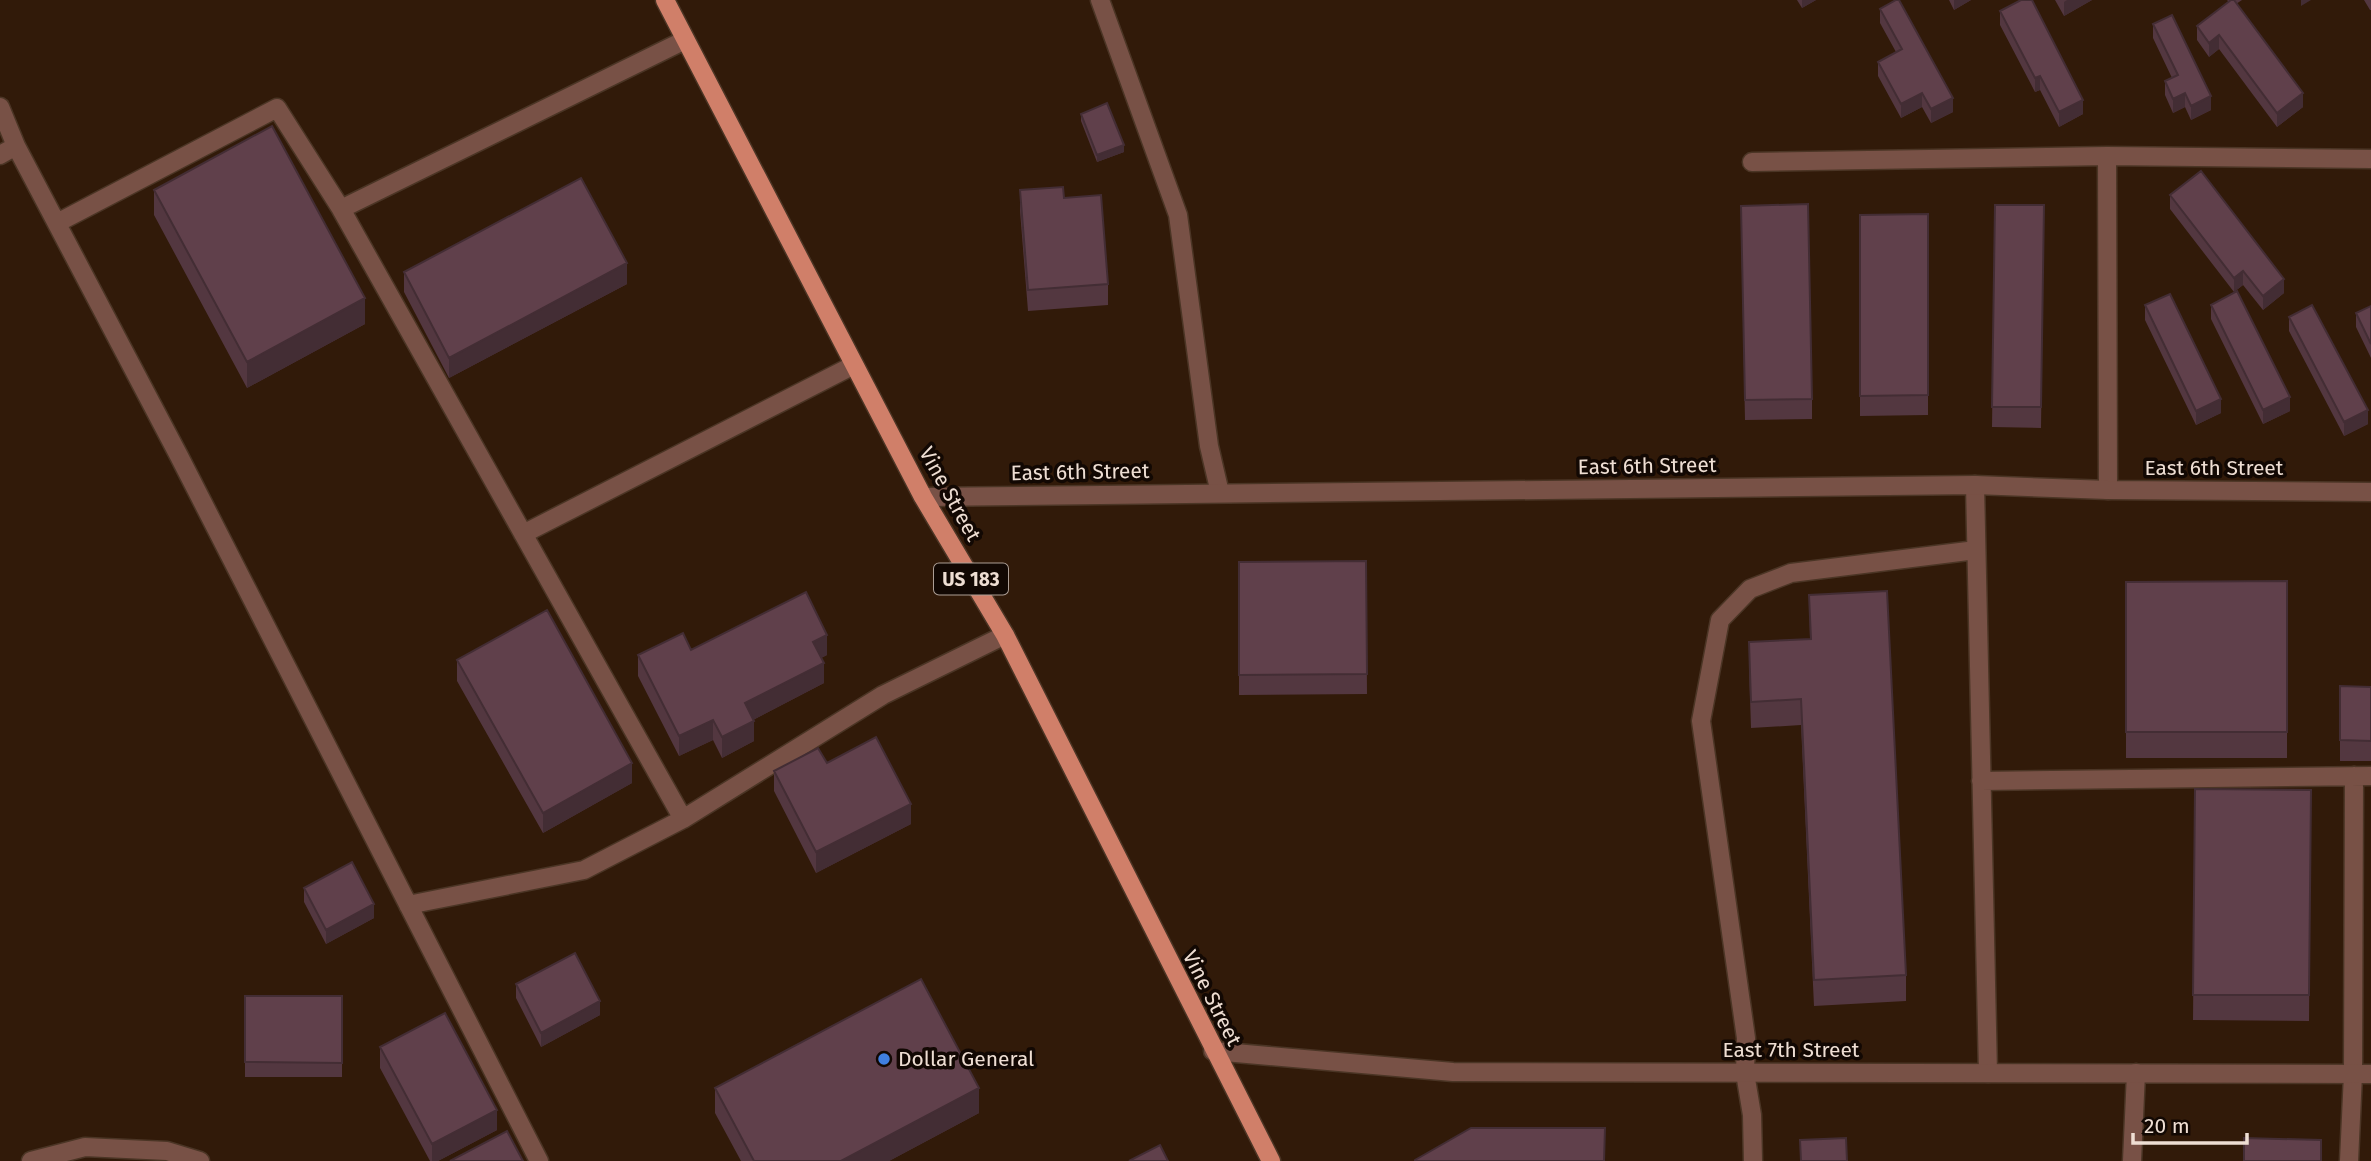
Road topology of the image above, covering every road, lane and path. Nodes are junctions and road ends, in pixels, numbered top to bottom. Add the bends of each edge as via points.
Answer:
1 (665, 0) edge
2 (1100, 0) edge
3 (685, 40) junction
4 (0, 107) edge
5 (8, 150) edge
6 (2107, 156) junction
7 (2371, 159) edge
8 (1752, 162) dead end
9 (341, 209) junction
10 (57, 223) junction
11 (854, 365) junction
12 (1975, 485) junction
13 (2108, 490) junction
14 (2371, 492) edge
15 (1220, 493) junction
16 (923, 497) junction
17 (523, 534) junction
18 (1976, 550) junction
19 (1005, 635) junction
20 (2362, 776) edge
21 (1981, 781) junction
22 (683, 819) junction
23 (408, 905) junction
24 (1213, 1051) junction
25 (1745, 1073) junction
26 (1988, 1073) junction
27 (2136, 1073) junction
28 (2362, 1074) edge
29 (31, 1161) edge
30 (200, 1161) edge
31 (538, 1161) edge
32 (1271, 1161) edge
33 (1753, 1161) edge
34 (2132, 1161) edge
35 (2349, 1161) edge

1 - 3 main road, Vine Street / US 183
2 - 15 street via 1178,215 1209,446
3 - 9 street
3 - 11 main road, Vine Street / US 183
4 - 5 street
5 - 10 street
6 - 7 street
6 - 8 street
6 - 13 street
9 - 10 street via 277,108
9 - 17 street
10 - 23 street
11 - 16 main road, Vine Street / US 183
11 - 17 street
12 - 13 street, East 6th Street
12 - 15 street, East 6th Street
12 - 18 street
13 - 14 street, East 6th Street
15 - 16 street, East 6th Street
16 - 19 main road, Vine Street / US 183
17 - 22 street
18 - 21 street
18 - 25 street via 1791,573 1750,589 1720,620 1701,721 1746,1038
19 - 22 street via 883,695
19 - 24 main road, Vine Street / US 183
20 - 21 street
20 - 28 street
21 - 26 street
22 - 23 street via 584,870
23 - 31 street
24 - 25 street, East 7th Street via 1453,1072
24 - 32 main road, Vine Street / US 183
25 - 26 street, East 7th Street
25 - 33 street
26 - 27 street, East 7th Street
27 - 28 street, East 7th Street
27 - 34 street
28 - 35 street
29 - 30 street via 85,1147 167,1151

